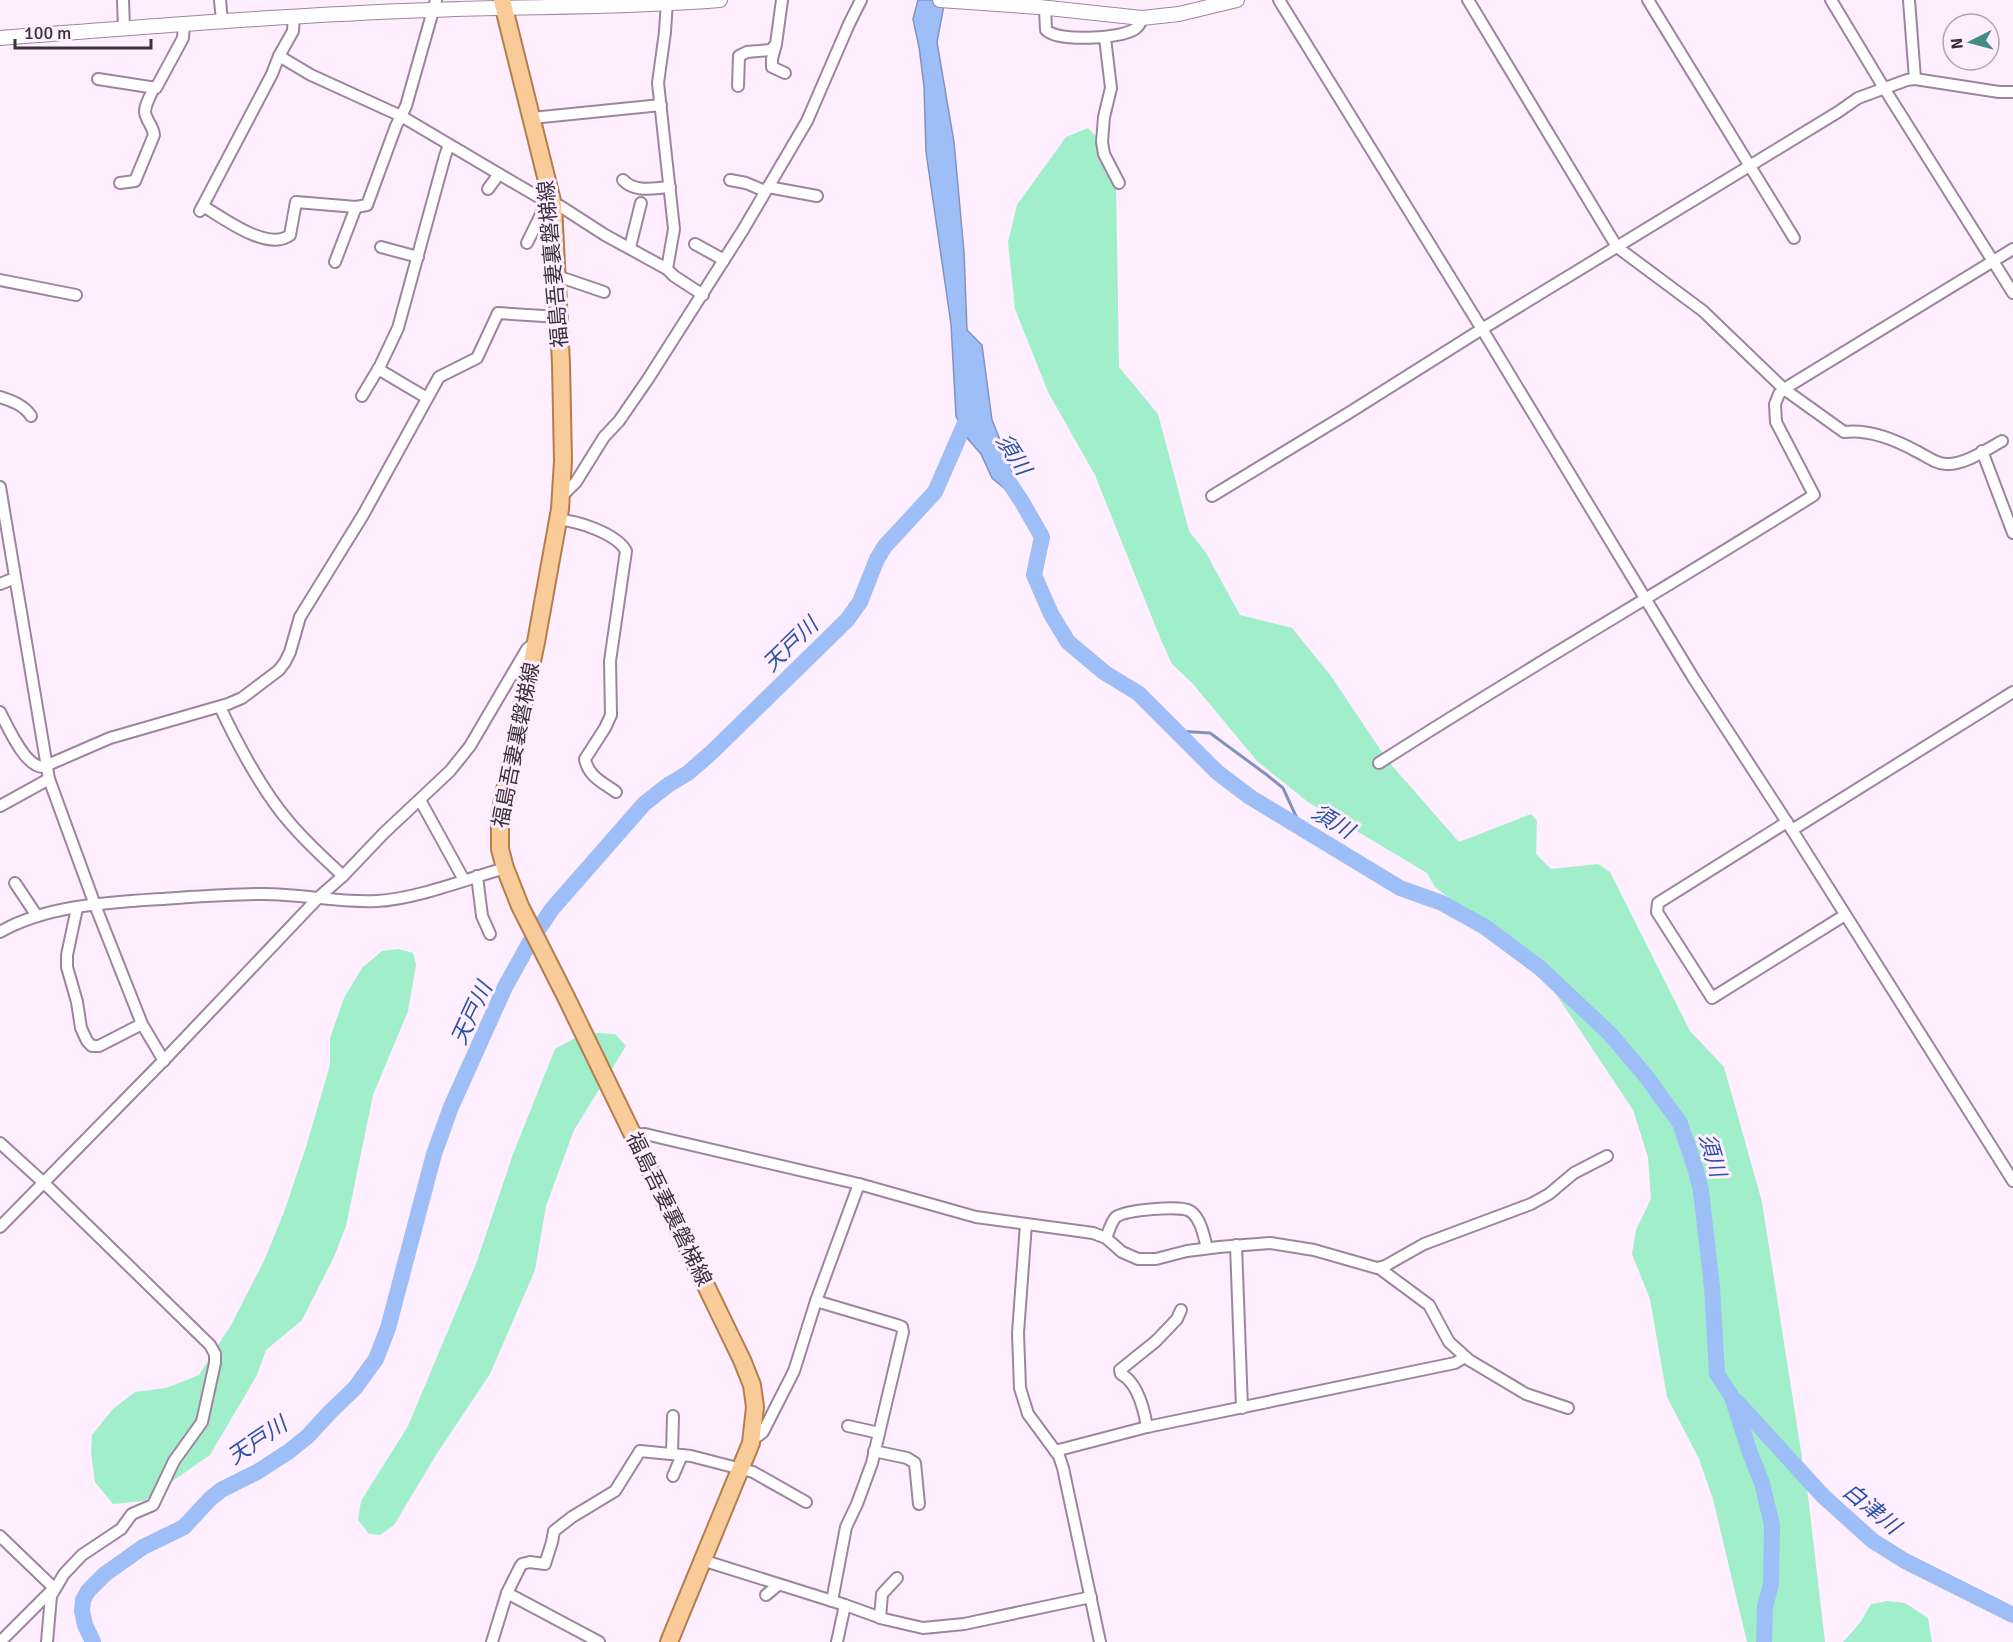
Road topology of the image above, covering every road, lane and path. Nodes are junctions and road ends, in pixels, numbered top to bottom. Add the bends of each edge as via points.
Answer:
1 (123, 0) edge
2 (220, 0) edge
3 (720, 0) edge
4 (782, 0) edge
5 (861, 0) edge
6 (940, 0) edge
7 (1237, 0) edge
8 (1280, 0) edge
9 (1468, 0) edge
10 (1648, 0) edge
11 (1831, 0) edge
12 (1909, 0) edge
13 (667, 2) edge
14 (503, 4) edge
15 (434, 5) edge
16 (1042, 8) junction
17 (294, 16) junction
18 (1143, 18) junction
19 (222, 21) junction
20 (184, 24) junction
21 (124, 29) junction
22 (0, 38) edge
23 (1106, 38) junction
24 (776, 44) junction
25 (279, 56) junction
26 (785, 73) dead end
27 (1915, 79) junction
28 (98, 80) dead end
29 (738, 86) dead end
30 (154, 87) junction
31 (1884, 88) junction
32 (2013, 92) edge
33 (661, 105) junction
34 (401, 116) junction
35 (532, 118) junction
36 (449, 145) junction
37 (1751, 165) junction
38 (499, 174) junction
39 (623, 180) dead end
40 (730, 180) dead end
41 (120, 183) dead end
42 (1119, 183) dead end
43 (670, 187) junction
44 (488, 189) dead end
45 (767, 189) junction
46 (818, 196) dead end
47 (550, 203) junction
48 (641, 203) dead end
49 (356, 207) junction
50 (1794, 238) dead end
51 (527, 243) dead end
52 (694, 244) dead end
53 (381, 247) dead end
54 (630, 247) junction
55 (1617, 247) junction
56 (2013, 249) edge
57 (418, 257) junction
58 (724, 260) junction
59 (1993, 261) junction
60 (335, 262) dead end
61 (667, 269) junction
62 (556, 277) junction
63 (0, 280) edge
64 (604, 292) dead end
65 (2013, 293) edge
66 (76, 295) dead end
67 (703, 295) junction
68 (559, 317) junction
69 (1482, 329) junction
70 (378, 369) junction
71 (1784, 389) junction
72 (362, 396) dead end
73 (0, 397) edge
74 (427, 398) junction
75 (30, 416) dead end
76 (2002, 441) dead end
77 (1982, 451) junction
78 (0, 487) edge
79 (1212, 496) dead end
80 (561, 497) junction
81 (558, 520) junction
82 (2013, 533) edge
83 (9, 538) junction
84 (0, 549) edge
85 (15, 578) junction
86 (0, 584) edge
87 (1645, 598) junction
88 (536, 642) junction
89 (2013, 692) edge
90 (220, 707) junction
91 (0, 712) edge
92 (1379, 763) dead end
93 (46, 766) junction
94 (49, 779) junction
95 (616, 792) dead end
96 (420, 800) junction
97 (0, 806) edge
98 (1790, 826) junction
99 (505, 868) junction
100 (344, 876) junction
101 (477, 876) junction
102 (464, 880) junction
103 (15, 883) dead end
104 (319, 897) junction
105 (95, 905) junction
106 (77, 908) junction
107 (1845, 915) junction
108 (37, 916) junction
109 (0, 932) edge
110 (490, 934) dead end
111 (142, 1024) junction
112 (164, 1061) junction
113 (633, 1135) junction
114 (0, 1143) edge
115 (1607, 1156) dead end
116 (2013, 1181) edge
117 (44, 1183) junction
118 (859, 1184) junction
119 (1026, 1224) junction
120 (0, 1227) edge
121 (1106, 1238) junction
122 (1236, 1245) junction
123 (1207, 1248) junction
124 (1379, 1268) junction
125 (816, 1301) junction
126 (1181, 1310) dead end
127 (1465, 1358) junction
128 (1242, 1408) junction
129 (1568, 1408) dead end
130 (673, 1416) dead end
131 (848, 1426) dead end
132 (1147, 1427) junction
133 (879, 1433) junction
134 (752, 1436) junction
135 (874, 1451) junction
136 (1055, 1451) junction
137 (677, 1455) junction
138 (741, 1470) junction
139 (673, 1476) dead end
140 (806, 1502) dead end
141 (919, 1504) dead end
142 (0, 1536) edge
143 (702, 1560) junction
144 (897, 1578) dead end
145 (778, 1585) junction
146 (54, 1588) junction
147 (507, 1593) junction
148 (766, 1595) dead end
149 (1091, 1597) junction
150 (832, 1601) junction
151 (845, 1605) junction
152 (880, 1618) junction
153 (0, 1642) edge
154 (46, 1642) edge
155 (492, 1642) edge
156 (599, 1642) edge
157 (669, 1642) edge
158 (837, 1642) edge
159 (1100, 1642) edge

1 - 21 street
2 - 19 street
3 - 13 street
4 - 24 street
5 - 45 street via 807,121
6 - 16 street
7 - 18 street
8 - 69 street
9 - 55 street
10 - 37 street
11 - 31 street
12 - 27 street
13 - 14 street
13 - 33 street via 658,83
14 - 15 street
14 - 35 main road, 福島吾妻裏磐梯線
15 - 17 street
15 - 34 street
16 - 18 street
16 - 23 street via 1046,30 1051,34
17 - 19 street
17 - 25 street via 293,31
18 - 23 street via 1135,29
19 - 20 street
20 - 21 street
20 - 30 street via 183,38
21 - 22 street
23 - 42 street via 1111,88 1102,142
24 - 26 street via 772,67
24 - 29 street via 771,50 739,56
25 - 34 street
25 - 49 street via 202,208 257,237 281,239 290,235 297,201
27 - 31 street
27 - 32 street
28 - 30 street
30 - 41 street via 145,111 154,135 135,180
31 - 37 street via 1855,100
31 - 59 street
33 - 35 street
33 - 43 street
34 - 36 street
34 - 49 street via 369,202
35 - 47 main road, 福島吾妻裏磐梯線
36 - 38 street
36 - 57 street
37 - 50 street
37 - 55 street
38 - 44 street
38 - 47 street
39 - 43 street via 639,189
40 - 45 street
43 - 61 street via 674,229
45 - 46 street
45 - 58 street
47 - 51 street
47 - 54 street
47 - 62 main road, 福島吾妻裏磐梯線
48 - 54 street
49 - 60 street
52 - 58 street
53 - 57 street
54 - 61 street
55 - 69 street
55 - 71 street via 1702,311
56 - 59 street
57 - 70 street via 398,328
58 - 67 street
59 - 65 street
59 - 71 street
61 - 67 street
62 - 64 street
62 - 68 main road, 福島吾妻裏磐梯線
63 - 66 street
67 - 80 street via 619,421
68 - 74 street via 498,313 477,358 439,377
68 - 80 main road, 福島吾妻裏磐梯線
69 - 79 street
69 - 87 street
70 - 72 street
70 - 74 street
71 - 77 street via 1844,432 1860,430 1876,435 1937,462 1954,463
71 - 87 street via 1775,404 1776,422 1814,495
73 - 75 street via 27,410
74 - 90 street via 363,515 300,617 283,666 242,698
76 - 77 street
77 - 82 street
78 - 83 street
80 - 81 main road, 福島吾妻裏磐梯線
81 - 88 main road, 福島吾妻裏磐梯線
81 - 95 street via 590,527 626,551 610,661 610,720 585,759 595,778
83 - 84 street
83 - 85 street
85 - 86 street
85 - 93 street
87 - 92 street
87 - 98 street
88 - 96 street via 527,649 462,757
88 - 99 main road, 福島吾妻裏磐梯線 via 500,814 499,841
89 - 98 street
90 - 93 street via 111,738
90 - 100 street via 279,810
91 - 93 street via 26,757 38,767
93 - 94 street
94 - 97 street
94 - 105 street
96 - 100 street
96 - 102 street
98 - 107 street
98 - 107 street via 1658,903 1657,912 1712,998
99 - 101 street
99 - 113 main road, 福島吾妻裏磐梯線
100 - 104 street
101 - 102 street
101 - 110 street via 482,916
102 - 104 street via 399,899 350,901
103 - 108 street
104 - 105 street via 263,894
104 - 112 street
105 - 106 street
105 - 111 street
106 - 108 street
106 - 111 street via 66,963 87,1041 99,1046
107 - 116 street
108 - 109 street
111 - 112 street
112 - 117 street
113 - 118 street via 666,1138
113 - 134 main road, 福島吾妻裏磐梯線 via 752,1385
114 - 117 street
115 - 124 street via 1574,1173 1532,1204 1424,1244
117 - 120 street
117 - 146 street via 210,1345 215,1358 202,1422 174,1461 153,1505 132,1514 121,1528 82,1555
118 - 119 street via 976,1216
118 - 125 street
119 - 121 street
119 - 136 street via 1018,1323 1020,1388 1028,1414
121 - 123 street via 1138,1259
121 - 123 street via 1112,1222 1121,1215 1183,1208 1196,1216
122 - 123 street
122 - 124 street via 1281,1244
122 - 128 street
124 - 127 street via 1429,1305 1449,1342
125 - 133 street via 902,1327
125 - 134 street via 794,1371 763,1432
126 - 132 street via 1156,1341 1120,1370 1140,1398
127 - 128 street
127 - 129 street via 1526,1394
128 - 132 street
130 - 137 street
131 - 133 street
132 - 136 street
133 - 135 street
134 - 138 main road, 福島吾妻裏磐梯線
135 - 141 street via 915,1462
135 - 150 street via 846,1527
136 - 149 street via 1063,1468
137 - 138 street
137 - 139 street
137 - 147 street via 640,1451 615,1491 554,1531 545,1564 522,1564
138 - 140 street via 753,1472
138 - 143 main road, 福島吾妻裏磐梯線
142 - 146 street
143 - 145 street
143 - 157 main road, 福島吾妻裏磐梯線
144 - 152 street via 882,1594
145 - 148 street
145 - 150 street
146 - 153 street
146 - 154 street
147 - 155 street
147 - 156 street
149 - 152 street via 947,1627 923,1628
149 - 159 street
150 - 151 street
151 - 152 street
151 - 158 street

